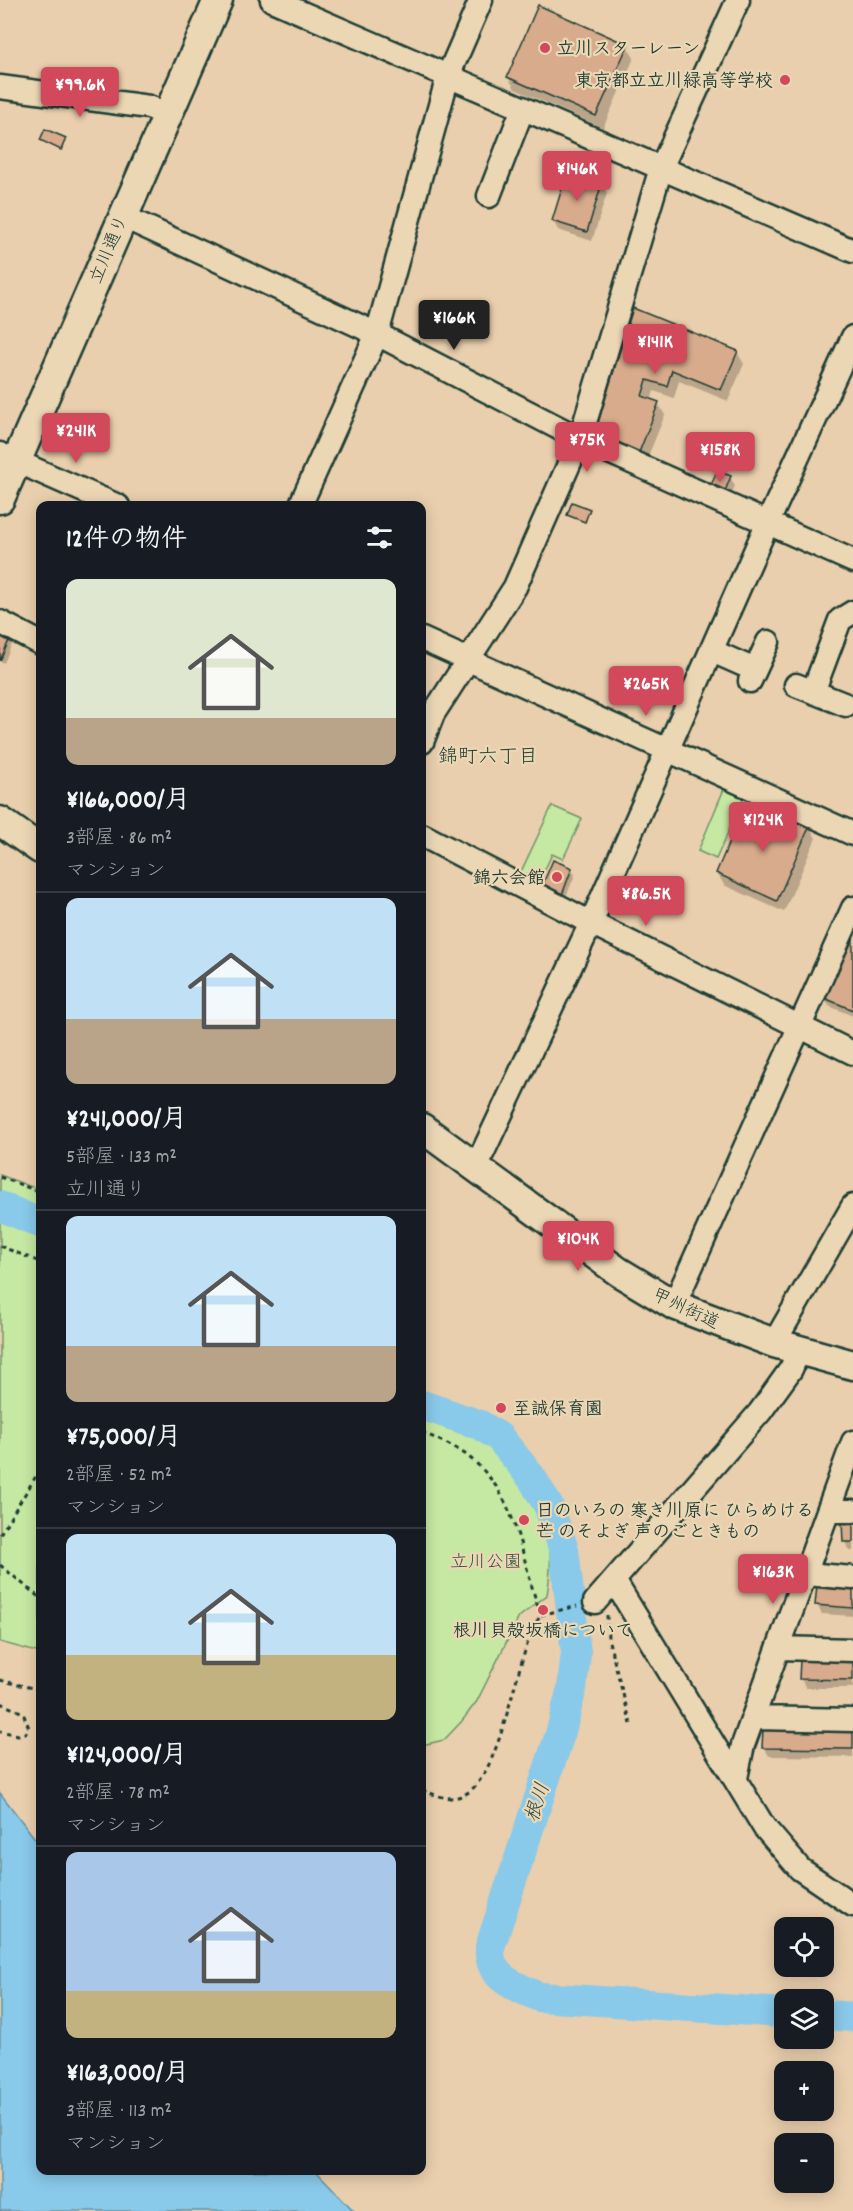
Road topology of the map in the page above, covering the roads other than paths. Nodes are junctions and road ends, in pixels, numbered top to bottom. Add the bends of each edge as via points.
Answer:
1 (218, 0) edge
2 (272, 0) edge
3 (481, 0) edge
4 (738, 0) edge
5 (448, 76) junction
6 (0, 87) edge
7 (523, 108) junction
8 (169, 115) junction
9 (661, 168) junction
10 (489, 196) dead end
11 (122, 216) junction
12 (853, 251) edge
13 (377, 334) junction
14 (853, 338) edge
15 (579, 439) junction
16 (9, 457) edge
17 (0, 499) edge
18 (107, 501) edge
19 (302, 501) edge
20 (768, 522) junction
21 (853, 561) edge
22 (853, 612) edge
23 (0, 622) edge
24 (36, 641) edge
25 (426, 641) edge
26 (768, 642) dead end
27 (712, 651) junction
28 (468, 660) junction
29 (846, 705) dead end
30 (426, 731) edge
31 (668, 749) junction
32 (0, 821) edge
33 (853, 834) edge
34 (426, 836) edge
35 (36, 846) edge
36 (853, 908) edge
37 (591, 923) junction
38 (801, 1026) junction
39 (853, 1053) edge
40 (426, 1131) edge
41 (475, 1169) junction
42 (853, 1206) edge
43 (674, 1305) junction
44 (787, 1347) junction
45 (853, 1365) edge
46 (853, 1442) edge
47 (853, 1510) edge
48 (829, 1511) junction
49 (806, 1574) junction
50 (853, 1578) edge
51 (779, 1648) junction
52 (853, 1650) edge
53 (753, 1718) junction
54 (853, 1720) edge
55 (736, 1778) junction
56 (853, 1905) edge

1 - 8 main road, 立川通り
2 - 5 street
3 - 5 street
4 - 9 street
5 - 7 street
5 - 13 street
6 - 8 street via 149,107
7 - 9 street
7 - 10 street
8 - 11 main road, 立川通り
9 - 12 street
9 - 15 street
11 - 13 street
11 - 16 main road, 立川通り
13 - 15 street
13 - 19 street
14 - 20 street
15 - 20 street
15 - 28 street via 515,587
16 - 17 main road, 立川通り
16 - 18 street
20 - 21 street
20 - 27 street
22 - 29 street via 840,620 804,688
23 - 24 street
25 - 28 street
26 - 27 street via 752,675
27 - 31 street
28 - 30 street
28 - 31 street
31 - 33 street
31 - 37 street
32 - 35 main road
34 - 37 street
36 - 38 street
37 - 38 street
37 - 41 street
38 - 39 street
38 - 43 street
40 - 41 main road, 甲州街道
41 - 43 main road, 甲州街道 via 619,1272
42 - 44 street
43 - 44 main road, 甲州街道
44 - 45 main road, 甲州街道
44 - 55 street via 791,1369 760,1412 600,1595 668,1673
46 - 48 street
47 - 48 street
48 - 49 street
49 - 50 street
49 - 51 street
51 - 52 street
51 - 53 street
53 - 54 street
53 - 55 street
55 - 56 street via 764,1827 786,1855

